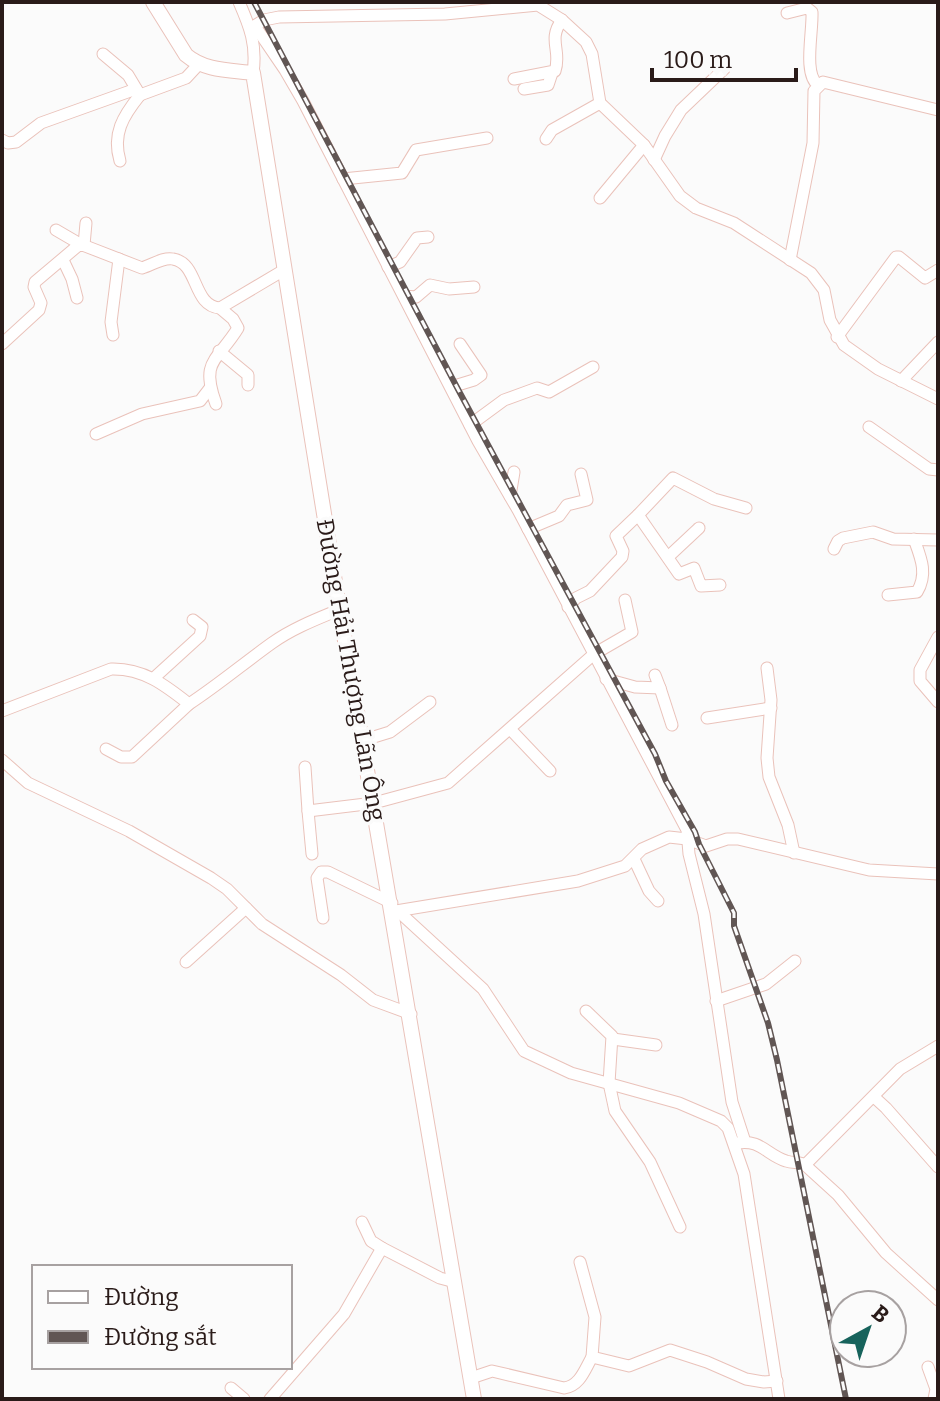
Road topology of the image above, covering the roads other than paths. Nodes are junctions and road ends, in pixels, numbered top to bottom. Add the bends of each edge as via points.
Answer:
1 (153, 2) edge
2 (239, 2) edge
3 (551, 2) edge
4 (538, 5) junction
5 (444, 8) edge
6 (787, 13) dead end
7 (562, 20) junction
8 (253, 27) junction
9 (103, 54) dead end
10 (199, 64) junction
11 (725, 68) dead end
12 (253, 73) junction
13 (552, 73) junction
14 (514, 79) dead end
15 (818, 85) junction
16 (524, 89) dead end
17 (138, 92) junction
18 (600, 103) junction
19 (938, 110) edge
20 (487, 138) dead end
21 (546, 139) dead end
22 (2, 140) edge
23 (644, 145) junction
24 (654, 160) junction
25 (120, 161) dead end
26 (343, 179) junction
27 (600, 198) dead end
28 (86, 223) dead end
29 (56, 230) dead end
30 (428, 237) dead end
31 (82, 244) junction
32 (119, 259) junction
33 (63, 260) junction
34 (790, 260) junction
35 (388, 267) junction
36 (284, 270) junction
37 (938, 270) edge
38 (474, 287) dead end
39 (404, 296) junction
40 (77, 298) dead end
41 (220, 308) junction
42 (113, 335) dead end
43 (837, 337) junction
44 (938, 342) edge
45 (2, 344) edge
46 (460, 344) dead end
47 (219, 351) junction
48 (593, 367) dead end
49 (901, 381) junction
50 (248, 385) dead end
51 (451, 387) junction
52 (210, 388) junction
53 (938, 399) edge
54 (216, 404) dead end
55 (470, 425) junction
56 (869, 427) dead end
57 (96, 434) dead end
58 (938, 470) edge
59 (514, 472) dead end
60 (581, 474) dead end
61 (510, 496) junction
62 (746, 508) dead end
63 (638, 515) junction
64 (699, 528) dead end
65 (528, 529) junction
66 (914, 539) junction
67 (938, 540) edge
68 (834, 549) dead end
69 (668, 557) junction
70 (720, 585) dead end
71 (888, 595) dead end
72 (625, 600) dead end
73 (568, 607) junction
74 (341, 609) junction
75 (193, 620) dead end
76 (938, 637) edge
77 (594, 654) junction
78 (767, 668) dead end
79 (655, 675) dead end
80 (155, 677) junction
81 (606, 679) junction
82 (660, 688) junction
83 (430, 702) dead end
84 (938, 702) edge
85 (189, 704) junction
86 (771, 708) junction
87 (2, 711) edge
88 (707, 718) dead end
89 (672, 725) dead end
90 (510, 729) junction
91 (364, 740) junction
92 (106, 749) dead end
93 (2, 760) edge
94 (305, 767) dead end
95 (550, 771) dead end
96 (374, 803) junction
97 (308, 811) junction
98 (687, 839) junction
99 (794, 853) junction
100 (312, 854) dead end
101 (634, 859) junction
102 (938, 874) edge
103 (658, 901) dead end
104 (246, 908) junction
105 (394, 909) junction
106 (323, 918) dead end
107 (795, 961) dead end
108 (186, 962) dead end
109 (716, 1001) junction
110 (586, 1011) dead end
111 (411, 1014) junction
112 (613, 1039) junction
113 (656, 1045) dead end
114 (938, 1046) edge
115 (609, 1083) junction
116 (874, 1097) junction
117 (740, 1143) junction
118 (805, 1165) junction
119 (938, 1167) edge
120 (362, 1222) dead end
121 (680, 1227) dead end
122 (382, 1248) junction
123 (580, 1262) dead end
124 (455, 1282) junction
125 (938, 1300) edge
126 (592, 1357) junction
127 (928, 1367) dead end
128 (471, 1378) junction
129 (777, 1381) junction
130 (231, 1388) dead end
131 (244, 1399) edge
132 (270, 1399) edge
133 (474, 1399) edge
134 (779, 1399) edge
135 (934, 1399) edge

1 - 10 street via 186,55
2 - 8 street
3 - 4 street
4 - 5 street
4 - 7 street
5 - 8 street via 279,17
6 - 15 street via 807,8 812,12 809,70
7 - 13 street via 554,35 558,66
7 - 18 street via 589,47
8 - 12 street
8 - 26 street via 285,70
9 - 17 street
10 - 12 street
10 - 17 street via 186,78
11 - 24 street via 681,110
12 - 36 street, Đường Hải Thượng Lãn Ông
13 - 14 street
13 - 16 street via 548,85
15 - 19 street
15 - 34 street via 813,143
17 - 22 street via 41,123 16,142
17 - 25 street via 116,135
18 - 21 street via 552,130
18 - 23 street
20 - 26 street via 416,150 402,173
23 - 24 street
23 - 27 street
24 - 34 street via 686,202 734,223
26 - 35 street
28 - 31 street
29 - 31 street
30 - 35 street via 417,238 400,262
31 - 32 street
31 - 33 street
32 - 41 street via 142,268 175,259 206,304
32 - 42 street
33 - 40 street
33 - 45 street via 35,283 39,310
34 - 43 street via 820,283
35 - 39 street
36 - 41 street
36 - 74 street, Đường Hải Thượng Lãn Ông
37 - 43 street via 925,278 896,257
38 - 39 street via 430,285 416,297
39 - 51 street
41 - 47 street via 238,328
43 - 49 street via 854,354
44 - 49 street
46 - 51 street via 481,375
47 - 50 street via 248,375
47 - 52 street via 208,378
48 - 55 street via 549,392 537,388 504,400
49 - 53 street
51 - 55 street
52 - 54 street
52 - 57 street via 200,401 142,414
55 - 61 street
56 - 58 street
59 - 61 street
60 - 65 street via 587,500 567,505 559,516
61 - 65 street
62 - 63 street via 673,478
63 - 69 street
63 - 73 street via 616,536 622,557
64 - 69 street
65 - 73 street
66 - 67 street
66 - 68 street via 873,532 843,538
66 - 71 street via 924,564 921,586 912,594
69 - 70 street via 679,574 694,568 701,586
72 - 77 street via 632,632
73 - 77 street
74 - 85 street via 274,642
74 - 91 street, Đường Hải Thượng Lãn Ông
75 - 80 street via 202,627 200,636
76 - 84 street via 920,670 920,681
77 - 81 street
77 - 90 street
78 - 86 street
79 - 82 street
80 - 85 street
80 - 87 street via 106,669
81 - 82 street
81 - 98 street via 687,830
82 - 89 street
83 - 91 street via 390,732
85 - 92 street via 132,757
86 - 88 street
86 - 99 street via 769,777
90 - 95 street
90 - 96 street via 448,783
91 - 96 street, Đường Hải Thượng Lãn Ông
93 - 104 street via 28,783 177,857
94 - 97 street
96 - 97 street
96 - 105 street, Đường Hải Thượng Lãn Ông
97 - 100 street
98 - 99 street via 706,846 738,839
98 - 101 street via 656,841
98 - 109 street
99 - 102 street via 886,872
101 - 103 street
101 - 105 street via 578,881
104 - 108 street
104 - 111 street via 373,1000
105 - 106 street via 321,872 317,878
105 - 111 street, Đường Hải Thượng Lãn Ông
105 - 115 street via 483,989 524,1051 571,1073
107 - 109 street via 766,984
109 - 117 street
110 - 112 street
111 - 124 street, Đường Hải Thượng Lãn Ông
112 - 113 street
112 - 115 street
114 - 116 street via 900,1069
115 - 117 street via 721,1121
115 - 121 street via 618,1117 650,1162
116 - 118 street
116 - 119 street
117 - 118 street via 762,1146 785,1161
117 - 129 street
118 - 125 street via 886,1253
120 - 122 street via 371,1241
122 - 124 street
122 - 132 street via 344,1314
123 - 126 street via 595,1317
124 - 128 street, Đường Hải Thượng Lãn Ông
126 - 128 street via 571,1387 492,1371
126 - 129 street via 629,1366 670,1350 746,1379
127 - 135 street
128 - 133 street, Đường Hải Thượng Lãn Ông
129 - 134 street
130 - 131 street

